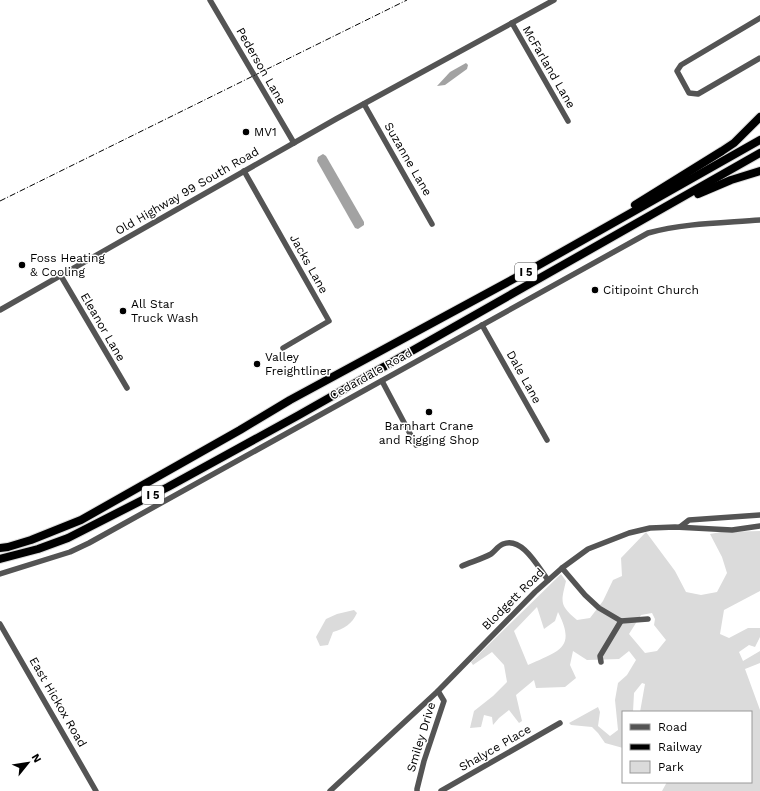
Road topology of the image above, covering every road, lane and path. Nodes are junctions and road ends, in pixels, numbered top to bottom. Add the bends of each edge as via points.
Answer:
1 (210, 0) edge
2 (554, 0) edge
3 (760, 18) edge
4 (512, 24) junction
5 (760, 58) edge
6 (364, 104) junction
7 (760, 117) edge
8 (568, 121) dead end
9 (760, 140) edge
10 (294, 143) junction
11 (760, 153) edge
12 (244, 171) junction
13 (760, 171) edge
14 (760, 220) edge
15 (432, 224) dead end
16 (635, 225) junction
17 (530, 270) junction
18 (61, 276) junction
19 (0, 310) edge
20 (482, 325) junction
21 (282, 348) dead end
22 (382, 381) junction
23 (127, 388) dead end
24 (547, 440) dead end
25 (416, 445) dead end
26 (760, 515) edge
27 (760, 526) edge
28 (680, 527) junction
29 (0, 548) edge
30 (0, 559) edge
31 (462, 566) dead end
32 (562, 568) junction
33 (0, 574) edge
34 (548, 580) junction
35 (648, 618) dead end
36 (621, 621) junction
37 (0, 624) edge
38 (601, 662) dead end
39 (438, 691) junction
40 (560, 723) dead end
41 (96, 791) edge
42 (330, 791) edge
43 (418, 791) edge
44 (441, 791) edge

1 - 10 street, Pederson Lane
2 - 4 street, Old Highway 99 South Road
3 - 5 street via 680,65 677,71 689,93 698,94
4 - 6 street, Old Highway 99 South Road
4 - 8 street, McFarland Lane
6 - 10 street, Old Highway 99 South Road
6 - 15 street, Suzanne Lane
7 - 17 highway via 734,143 722,151
9 - 17 highway, I 5
10 - 12 street, Old Highway 99 South Road
11 - 16 highway, I 5
12 - 18 street, Old Highway 99 South Road
12 - 21 street, Jacks Lane via 329,321
13 - 16 highway via 721,184
14 - 20 street, Cedardale Road via 691,225 648,233
16 - 30 highway, I 5 via 168,487 68,538
17 - 29 highway, I 5 via 290,400 82,520 31,540
18 - 19 street, Old Highway 99 South Road
18 - 23 street, Eleanor Lane
20 - 22 street, Cedardale Road
20 - 24 street, Dale Lane
22 - 25 street
22 - 33 street, Cedardale Road via 89,543 70,552
26 - 28 street via 689,520
27 - 28 street, Blodgett Road via 732,530
28 - 32 street, Blodgett Road via 650,528 629,533 588,549
31 - 34 street via 491,554 501,545 517,543
32 - 34 street, Blodgett Road
32 - 36 street via 584,595 599,608
34 - 39 street, Blodgett Road
35 - 36 street
36 - 38 street via 600,656
37 - 41 street, East Hickox Road
39 - 42 street, Blodgett Road
39 - 43 street, Smiley Drive via 444,701 424,761
40 - 44 street, Shalyce Place

